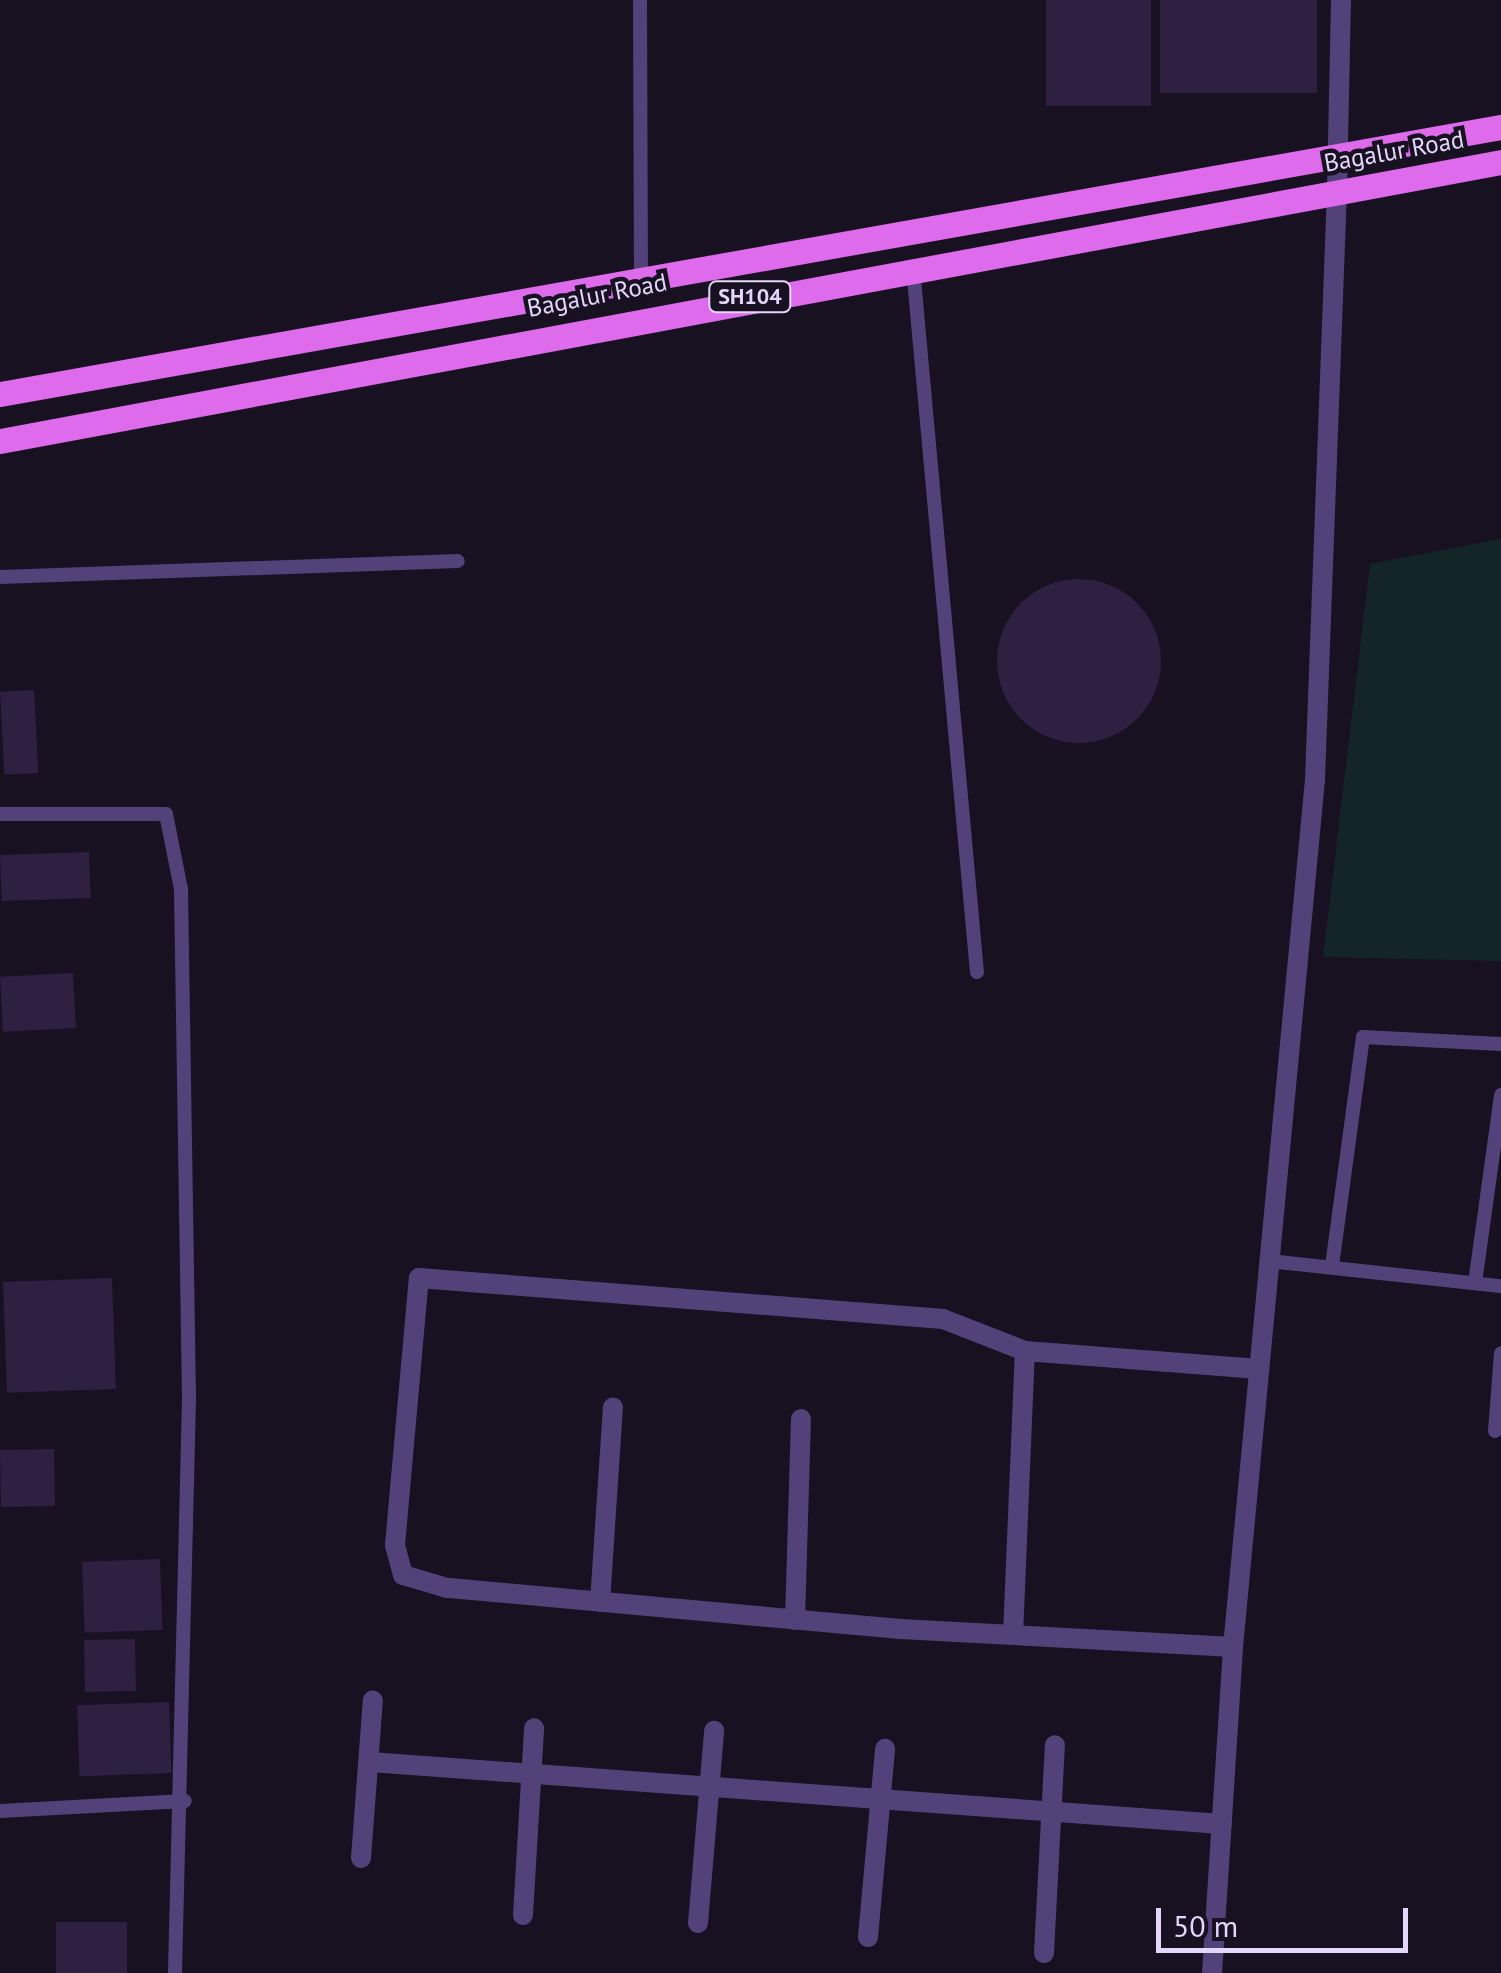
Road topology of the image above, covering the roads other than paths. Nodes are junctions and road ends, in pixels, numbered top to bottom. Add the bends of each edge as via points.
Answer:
1 (640, 0) edge
2 (1342, 0) edge
3 (1501, 126) edge
4 (1337, 156) junction
5 (1501, 162) edge
6 (1337, 191) junction
7 (913, 268) junction
8 (641, 277) junction
9 (0, 394) edge
10 (0, 442) edge
11 (458, 561) dead end
12 (0, 577) edge
13 (0, 814) edge
14 (977, 972) dead end
15 (1501, 1044) edge
16 (1501, 1095) edge
17 (1269, 1261) junction
18 (1332, 1266) junction
19 (1475, 1283) junction
20 (1501, 1286) edge
21 (1025, 1350) junction
22 (1501, 1352) edge
23 (1260, 1368) junction
24 (613, 1407) dead end
25 (801, 1419) dead end
26 (1495, 1431) dead end
27 (600, 1602) junction
28 (795, 1620) junction
29 (1013, 1635) junction
30 (1233, 1647) junction
31 (374, 1700) dead end
32 (534, 1728) dead end
33 (714, 1731) dead end
34 (1055, 1745) dead end
35 (885, 1748) dead end
36 (370, 1762) junction
37 (530, 1774) junction
38 (710, 1786) junction
39 (880, 1799) junction
40 (185, 1800) junction
41 (0, 1811) edge
42 (1052, 1811) junction
43 (1222, 1824) junction
44 (362, 1858) dead end
45 (523, 1915) dead end
46 (698, 1922) dead end
47 (868, 1937) dead end
48 (1044, 1953) dead end
49 (175, 1973) edge
50 (1212, 1973) edge

1 - 8 lane
2 - 4 street
3 - 4 main road, Bagalur Road / SH104
4 - 6 street
4 - 8 main road, Bagalur Road / SH104
5 - 6 main road, Bagalur Road / SH104
6 - 7 main road, Bagalur Road / SH104
6 - 17 street via 1316,778
7 - 10 main road, Bagalur Road / SH104
7 - 14 lane
8 - 9 main road, Bagalur Road / SH104
11 - 12 lane
13 - 40 lane via 166,814 181,889
15 - 18 lane via 1363,1037
16 - 19 lane
17 - 18 lane
17 - 23 street
18 - 19 lane
19 - 20 lane
21 - 23 street
21 - 27 street via 943,1319 419,1278 396,1545 403,1575 447,1588
21 - 29 street
22 - 26 lane
23 - 30 street
24 - 27 street
25 - 28 street
27 - 28 street
28 - 29 street
29 - 30 street
30 - 43 street
31 - 36 street
32 - 37 street
33 - 38 street
34 - 42 street
35 - 39 street
36 - 37 street
36 - 44 street
37 - 38 street
37 - 45 street
38 - 39 street
38 - 46 street
39 - 42 street
39 - 47 street
40 - 41 lane
40 - 49 lane
42 - 43 street
42 - 48 street
43 - 50 street

